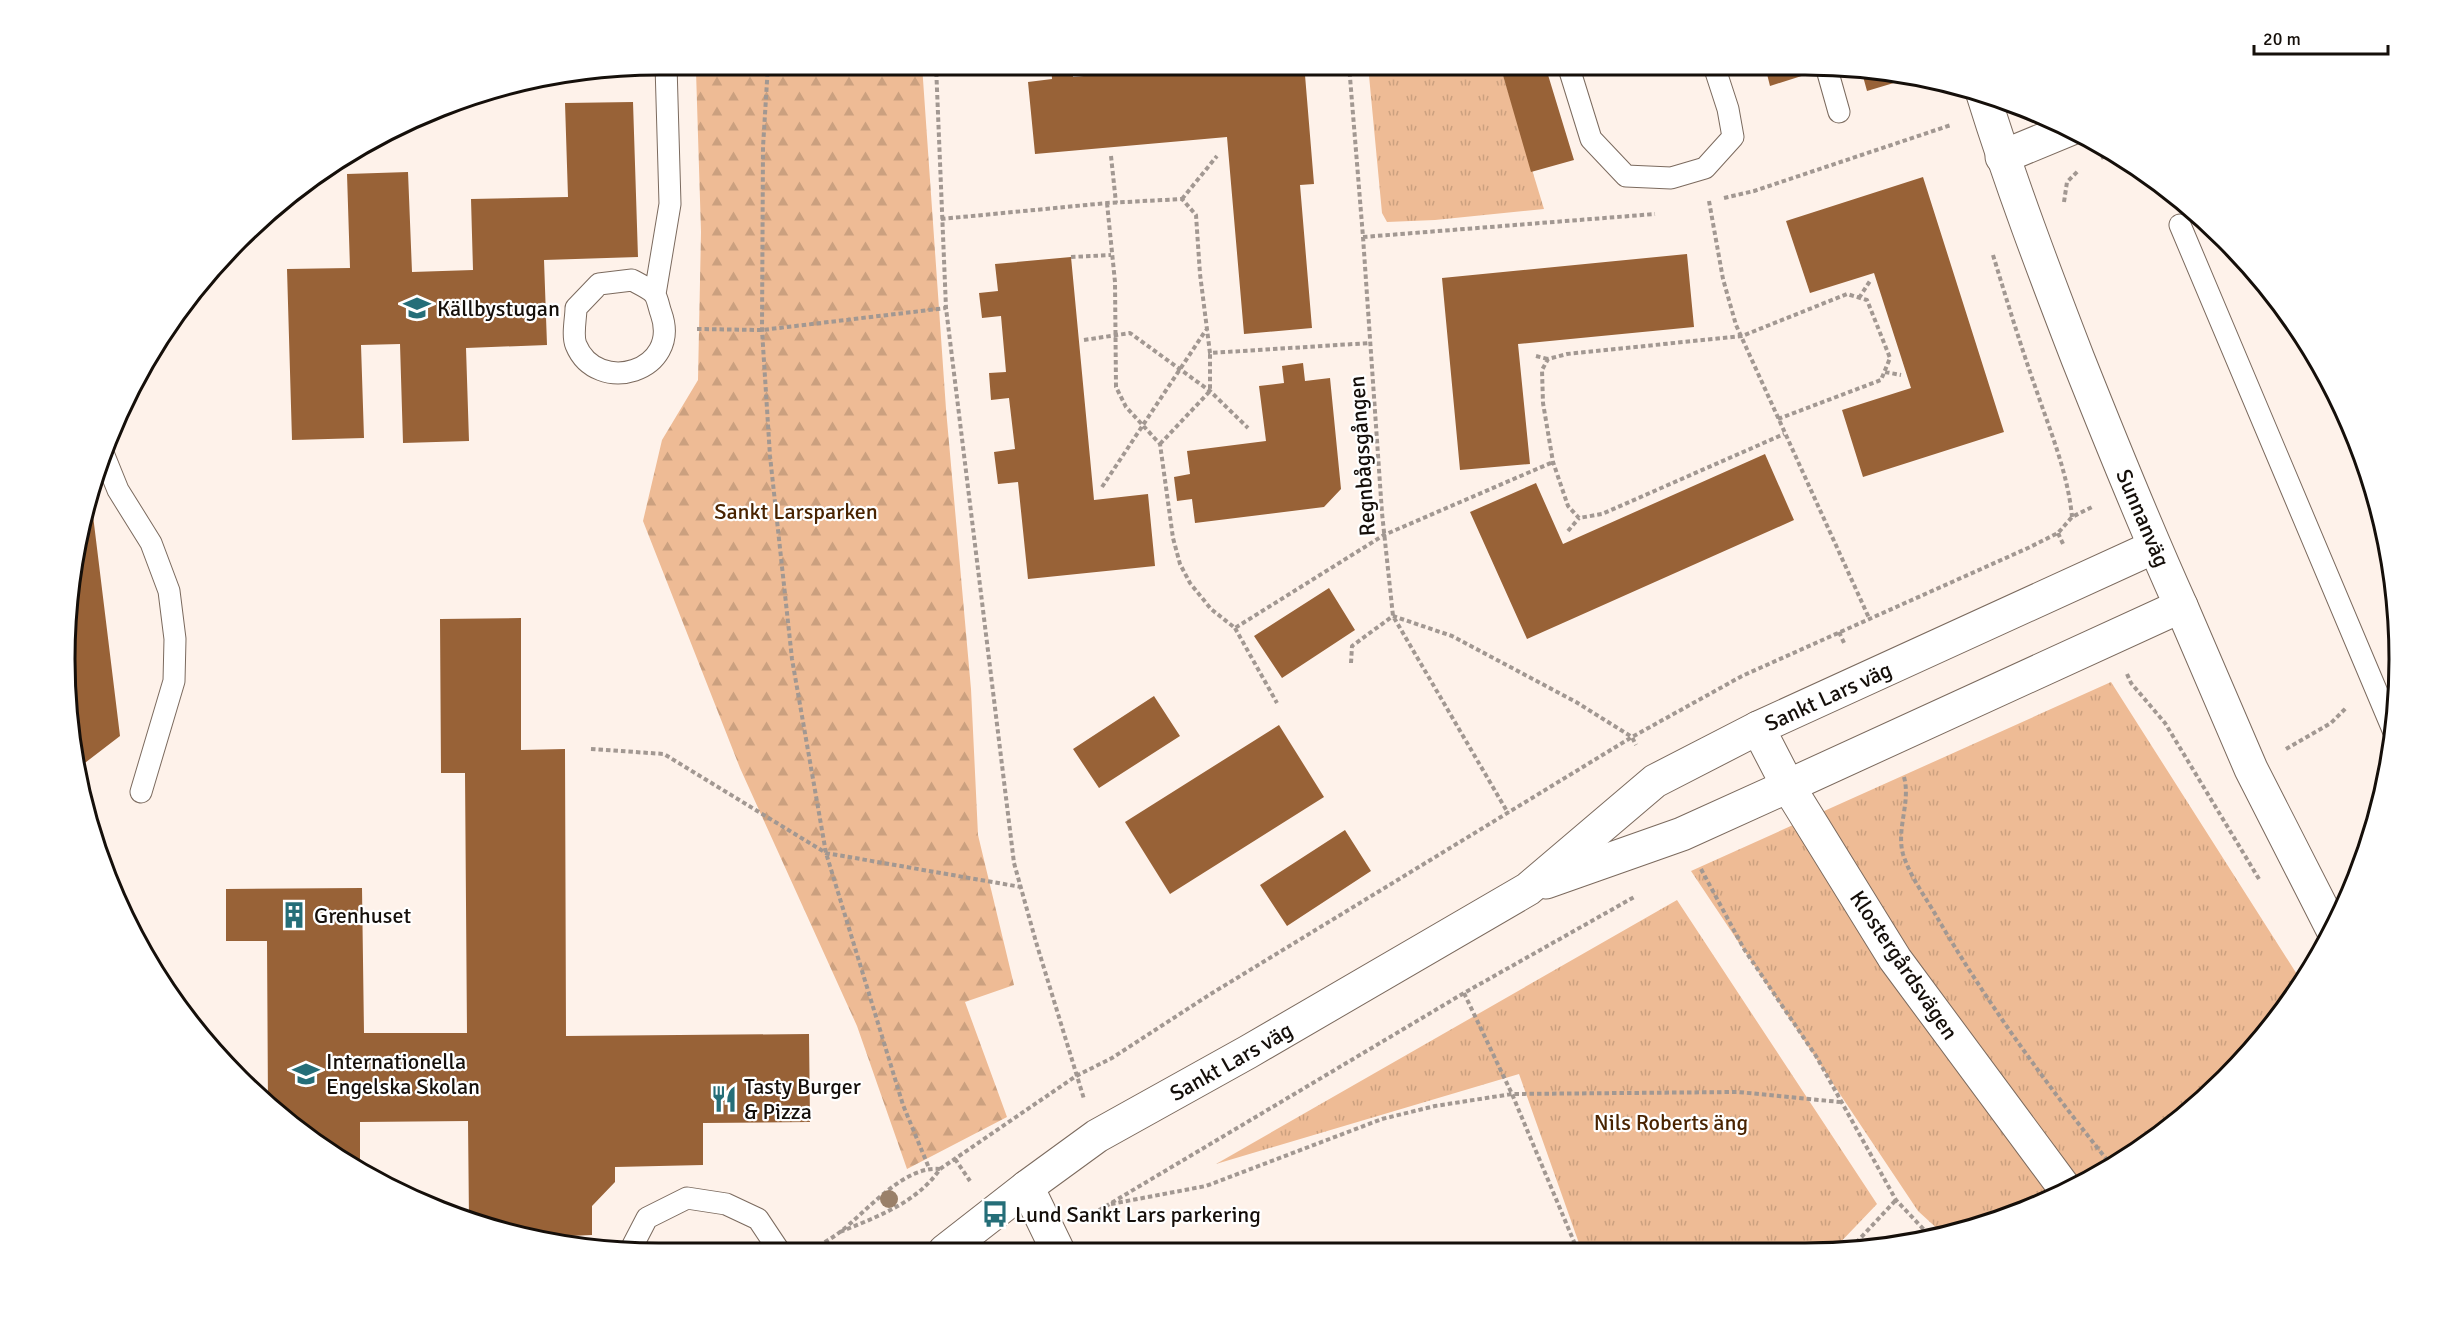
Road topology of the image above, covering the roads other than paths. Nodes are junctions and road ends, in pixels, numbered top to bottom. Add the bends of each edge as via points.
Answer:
1 (666, 75) edge
2 (1571, 75) edge
3 (1717, 75) edge
4 (1829, 76) edge
5 (1986, 104) edge
6 (1839, 112) dead end
7 (2059, 133) edge
8 (2002, 157) junction
9 (2180, 225) dead end
10 (655, 294) junction
11 (108, 465) edge
12 (2154, 547) junction
13 (2181, 606) junction
14 (2386, 713) edge
15 (1758, 728) junction
16 (1788, 786) junction
17 (141, 792) dead end
18 (1528, 889) junction
19 (2330, 914) edge
20 (2061, 1184) edge
21 (1027, 1187) junction
22 (634, 1242) edge
23 (774, 1243) edge
24 (955, 1243) edge
25 (1054, 1243) edge

1 - 10 lane via 670,204
2 - 3 lane via 1591,140 1626,176 1671,178 1705,168 1733,137
4 - 6 lane
5 - 8 street, Sunnanväg
7 - 8 street
8 - 12 street, Sunnanväg
9 - 14 lane
10 - 10 lane via 632,280 599,284 576,308 575,344 589,363 612,374 638,370 656,357 667,329
11 - 17 lane via 118,490 152,543 169,591 175,639 174,681
12 - 13 street, Sunnanväg
12 - 15 street, Sankt Lars väg
13 - 16 street, Sankt Lars väg
13 - 19 street, Sunnanväg via 2251,769
15 - 16 street, Klostergårdsvägen
15 - 18 street, Sankt Lars väg via 1655,781
16 - 18 street, Sankt Lars väg via 1682,834
16 - 20 street, Klostergårdsvägen via 1895,959
18 - 21 street, Sankt Lars väg via 1097,1136
21 - 24 street, Sankt Lars väg
21 - 25 street
22 - 23 lane via 647,1218 687,1198 726,1204 758,1219

